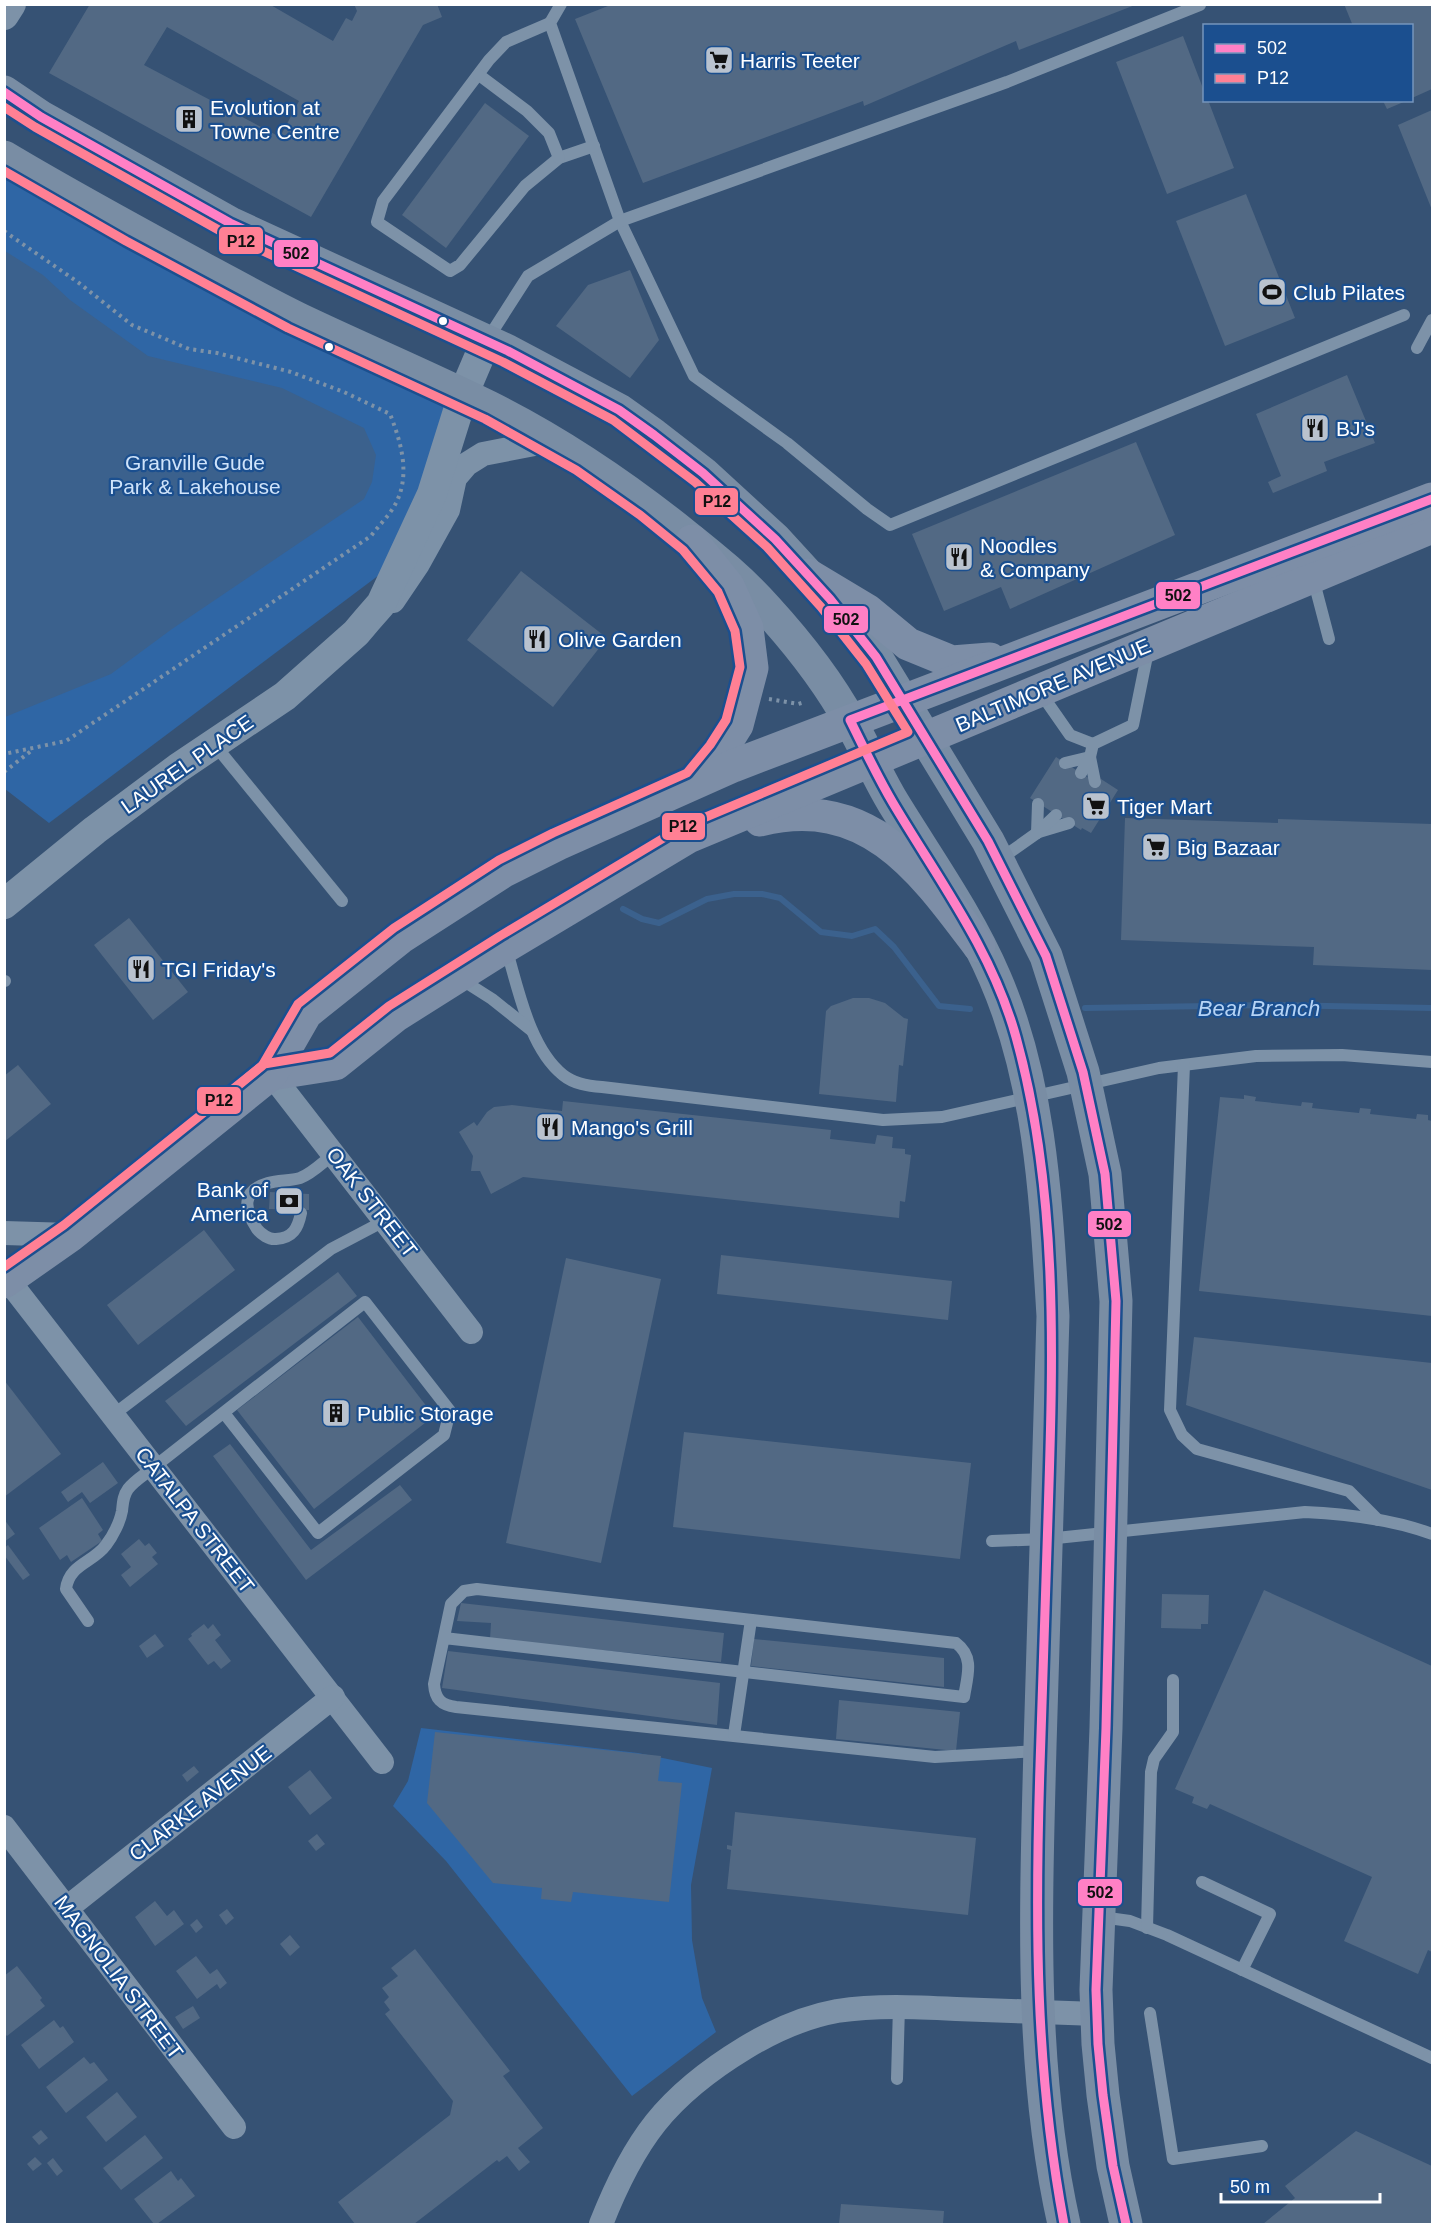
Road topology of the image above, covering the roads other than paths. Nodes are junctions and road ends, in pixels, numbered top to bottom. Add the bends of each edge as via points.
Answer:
1 (12, 4) edge
2 (561, 4) edge
3 (1200, 5) edge
4 (4, 15) edge
5 (550, 23) junction
6 (479, 75) junction
7 (4, 92) edge
8 (594, 146) junction
9 (4, 157) edge
10 (559, 158) junction
11 (620, 221) junction
12 (1404, 315) dead end
13 (1432, 320) edge
14 (486, 341) junction
15 (1418, 348) dead end
16 (463, 395) junction
17 (550, 441) junction
18 (1432, 499) edge
19 (1432, 527) edge
20 (692, 541) junction
21 (1308, 563) junction
22 (808, 575) junction
23 (367, 620) junction
24 (1329, 639) dead end
25 (1149, 645) junction
26 (1016, 656) junction
27 (1039, 691) junction
28 (903, 699) junction
29 (850, 720) junction
30 (926, 738) junction
31 (214, 743) junction
32 (1093, 744) junction
33 (1090, 757) junction
34 (871, 761) junction
35 (1065, 763) dead end
36 (1082, 773) dead end
37 (1095, 782) dead end
38 (694, 783) junction
39 (1038, 804) dead end
40 (1056, 815) dead end
41 (1069, 823) dead end
42 (1038, 833) junction
43 (688, 837) junction
44 (998, 861) junction
45 (342, 901) dead end
46 (4, 904) edge
47 (506, 946) junction
48 (979, 946) junction
49 (458, 977) junction
50 (531, 1030) junction
51 (1432, 1062) edge
52 (1184, 1065) junction
53 (271, 1074) junction
54 (1086, 1084) junction
55 (1031, 1096) junction
56 (334, 1154) junction
57 (301, 1213) dead end
58 (386, 1220) junction
59 (4, 1233) edge
60 (71, 1235) junction
61 (6, 1281) edge
62 (471, 1332) dead end
63 (224, 1413) junction
64 (113, 1415) junction
65 (154, 1467) junction
66 (1378, 1520) junction
67 (1110, 1532) junction
68 (1432, 1534) edge
69 (1047, 1539) junction
70 (992, 1541) dead end
71 (750, 1620) junction
72 (88, 1621) dead end
73 (444, 1638) junction
74 (743, 1672) junction
75 (1173, 1680) dead end
76 (333, 1697) junction
77 (734, 1735) junction
78 (1040, 1751) junction
79 (382, 1762) dead end
80 (4, 1827) edge
81 (1202, 1882) dead end
82 (67, 1908) junction
83 (1100, 1917) junction
84 (1147, 1928) junction
85 (1242, 1970) junction
86 (899, 2007) junction
87 (1039, 2012) junction
88 (1150, 2013) dead end
89 (1097, 2014) junction
90 (1432, 2058) edge
91 (897, 2079) dead end
92 (234, 2127) dead end
93 (1262, 2146) dead end
94 (601, 2224) edge
95 (1064, 2224) edge
96 (1126, 2224) edge

1 - 4 street
2 - 5 lane
3 - 11 lane via 1007,82
5 - 6 lane via 506,42
5 - 8 lane
6 - 10 lane via 549,133
6 - 10 lane via 383,201 377,222 450,271 460,265 525,186
7 - 14 main road via 41,117 230,223
8 - 10 lane
8 - 11 lane
9 - 16 main road via 294,316
11 - 12 lane via 694,376 890,525
11 - 14 lane via 528,276
13 - 15 lane
14 - 16 street, LAUREL PLACE
14 - 22 main road via 619,410 654,435 703,473
16 - 17 main road
16 - 23 street, LAUREL PLACE via 432,494 381,604
17 - 20 main road via 647,505
17 - 23 street, LAUREL PLACE via 483,454 467,464 455,477 448,510 418,564 388,608
18 - 21 main road, BALTIMORE AVENUE
19 - 21 main road, BALTIMORE AVENUE
20 - 29 main road via 722,564 766,608 817,670
20 - 38 main road via 728,585 747,628 752,668 737,724
21 - 24 lane
21 - 25 main road, BALTIMORE AVENUE
21 - 26 main road, BALTIMORE AVENUE
22 - 26 main road via 868,611 908,644 952,662
22 - 28 main road via 876,657
23 - 31 street, LAUREL PLACE via 285,696
25 - 27 main road, BALTIMORE AVENUE
25 - 32 lane via 1133,725
26 - 28 main road, BALTIMORE AVENUE
27 - 30 main road, BALTIMORE AVENUE
27 - 32 lane via 1070,735
28 - 29 main road, BALTIMORE AVENUE
28 - 30 main road
29 - 34 main road
29 - 38 main road, BALTIMORE AVENUE
30 - 34 main road, BALTIMORE AVENUE
30 - 44 main road
31 - 45 lane
31 - 46 street, LAUREL PLACE via 95,830
32 - 33 lane
33 - 35 lane
33 - 36 lane
33 - 37 lane
34 - 43 main road, BALTIMORE AVENUE
34 - 48 main road
38 - 53 main road, BALTIMORE AVENUE via 504,871 400,938 306,1013
39 - 42 lane
40 - 42 lane
41 - 42 lane
42 - 44 lane
43 - 47 main road, BALTIMORE AVENUE
43 - 48 main road via 793,814 851,822 894,848 936,891
44 - 54 main road via 1046,956
47 - 49 main road, BALTIMORE AVENUE
47 - 50 lane
48 - 55 main road via 1016,1033
49 - 50 lane
49 - 53 main road, BALTIMORE AVENUE via 395,1016 335,1064
50 - 55 lane via 564,1076 586,1085 883,1120 942,1117
51 - 52 lane via 1342,1055 1256,1056
52 - 54 lane
52 - 66 lane via 1170,1410 1182,1435 1197,1449 1349,1491
53 - 56 street, OAK STREET
53 - 60 main road, BALTIMORE AVENUE
54 - 55 lane
54 - 67 main road via 1105,1174 1116,1301
55 - 69 main road via 1045,1193 1053,1316
56 - 57 lane via 301,1183 267,1183 253,1190 246,1201 248,1215 261,1234 274,1240 291,1236 299,1226
56 - 58 street, OAK STREET
58 - 62 street, OAK STREET
58 - 64 lane via 331,1249
59 - 60 street
60 - 61 main road, BALTIMORE AVENUE
61 - 64 street, CATALPA STREET
63 - 63 lane via 365,1302 450,1411 444,1435 318,1533
63 - 65 lane
64 - 65 street, CATALPA STREET
65 - 72 lane via 128,1488 122,1512 104,1548 68,1579 66,1589
65 - 76 street, CATALPA STREET
66 - 67 lane via 1305,1512
66 - 68 lane
67 - 69 lane
67 - 83 main road
69 - 70 lane
69 - 78 main road
71 - 73 lane via 477,1589 464,1591 451,1604
71 - 74 lane
71 - 74 lane via 956,1643 965,1649 969,1666 964,1697
73 - 74 lane
73 - 77 lane via 434,1684 435,1695 444,1705
74 - 77 lane
75 - 84 lane via 1173,1732 1154,1760 1151,1772
76 - 79 street, CATALPA STREET
76 - 82 street, CLARKE AVENUE
77 - 78 lane via 935,1757
78 - 87 main road via 1036,1927
80 - 82 street, MAGNOLIA STREET
81 - 85 lane via 1270,1914
82 - 92 street, MAGNOLIA STREET
83 - 84 lane
83 - 89 main road
84 - 85 lane
85 - 90 lane
86 - 87 street
86 - 91 lane
86 - 94 street via 816,2016 763,2037 710,2070 684,2090 654,2123 627,2165
87 - 89 street
87 - 95 main road via 1046,2111
88 - 93 lane via 1173,2159
89 - 96 main road via 1103,2095

